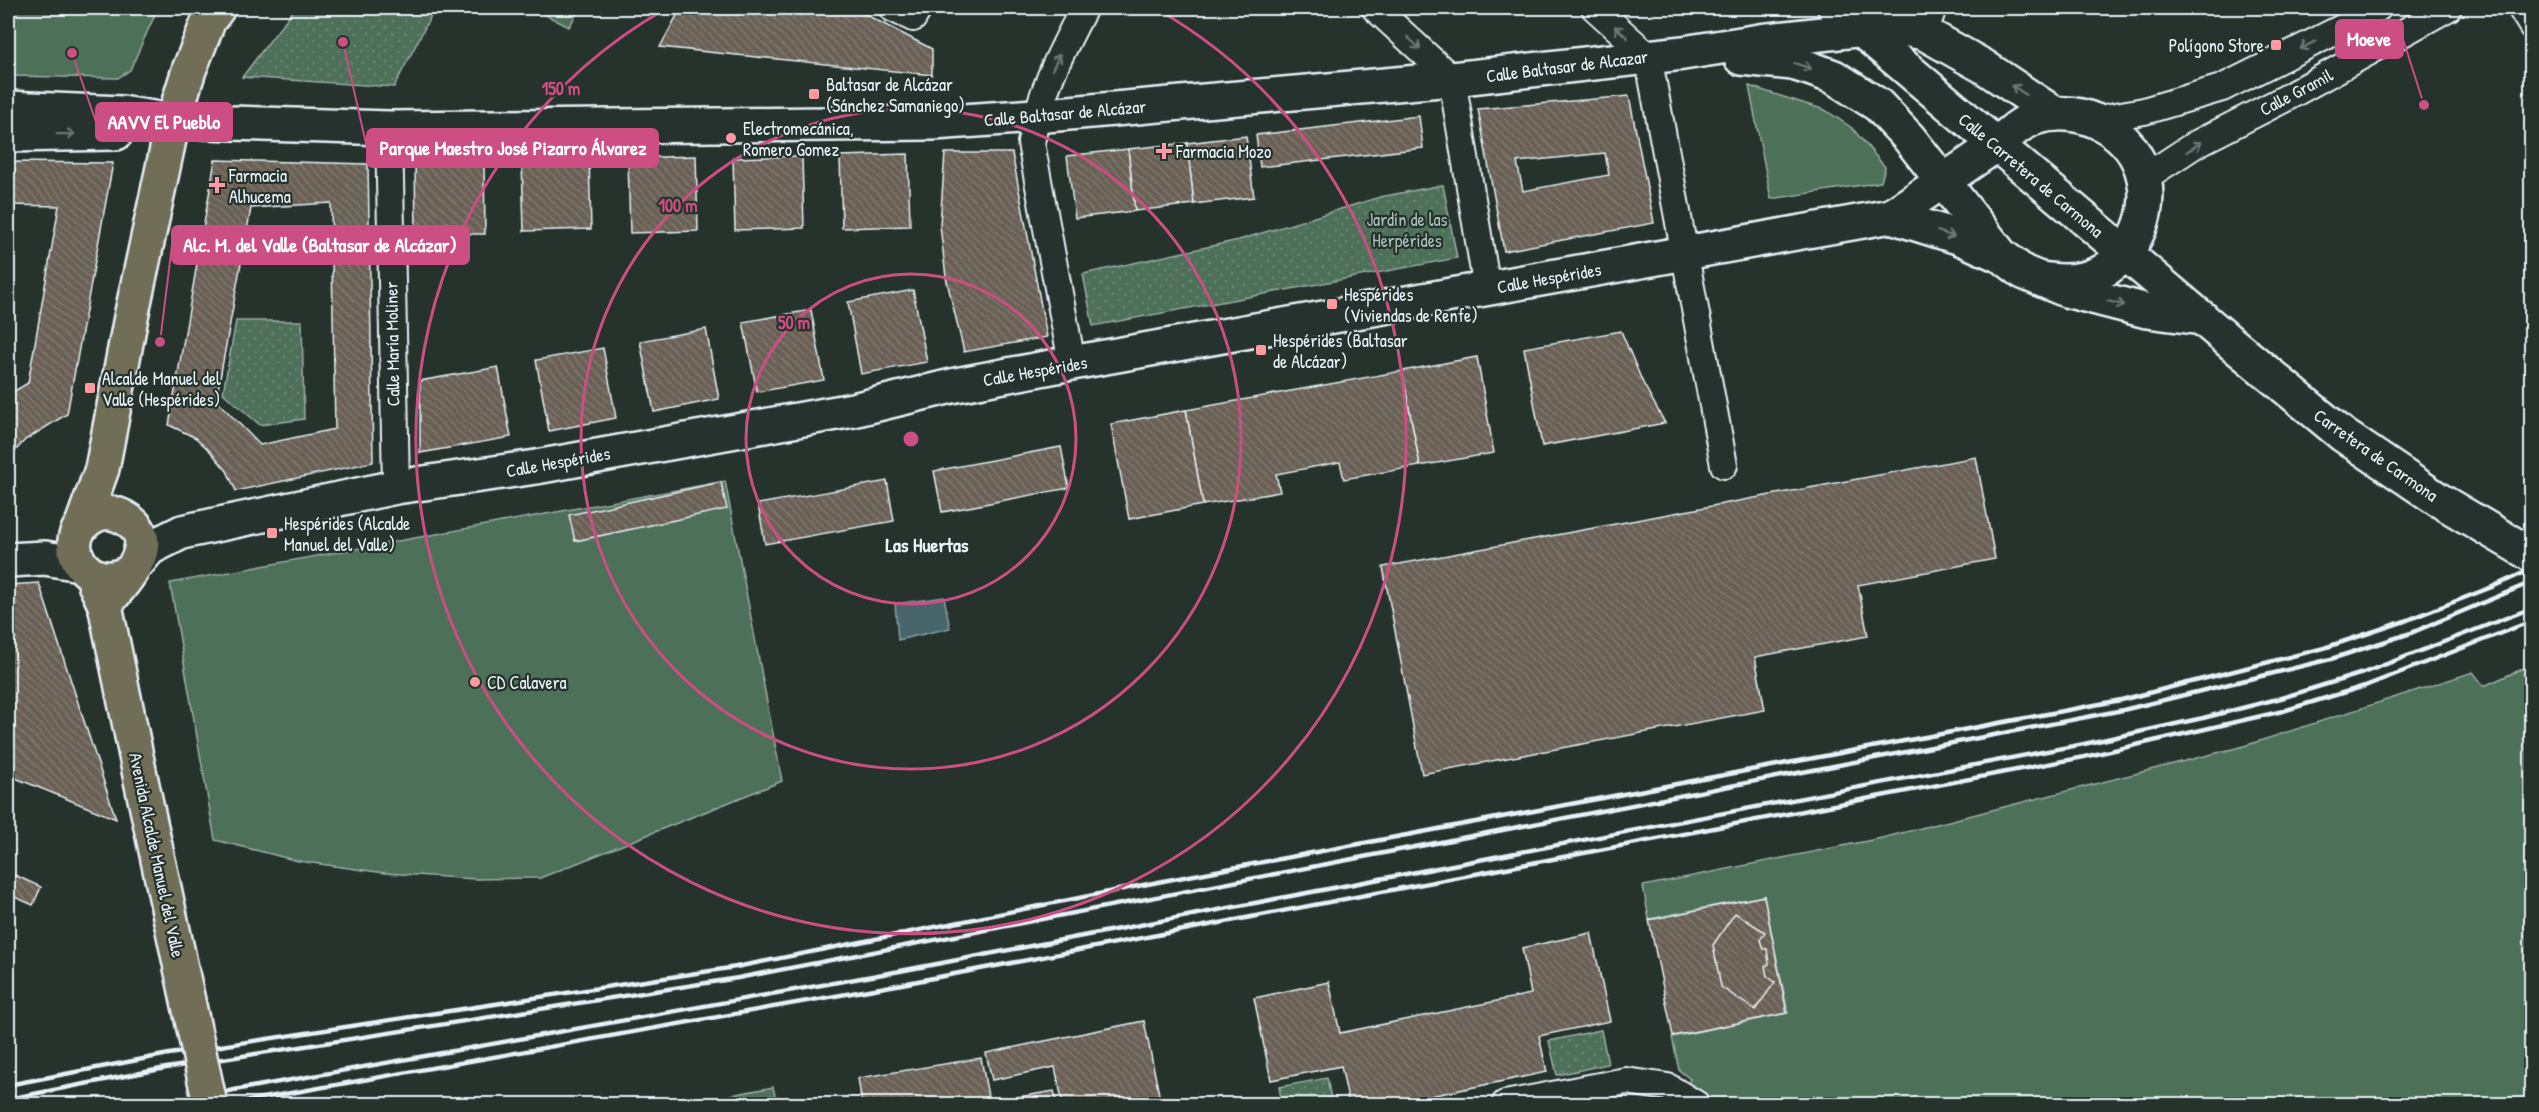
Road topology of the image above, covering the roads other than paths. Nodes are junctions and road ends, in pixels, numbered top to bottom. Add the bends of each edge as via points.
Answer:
1 (218, 8) edge
2 (892, 8) edge
3 (919, 8) edge
4 (1084, 8) edge
5 (1375, 8) edge
6 (1595, 8) edge
7 (1835, 8) edge
8 (2378, 8) edge
9 (2448, 8) edge
10 (2521, 8) edge
11 (1921, 11) edge
12 (2532, 26) edge
13 (1860, 30) junction
14 (1683, 53) junction
15 (1648, 56) junction
16 (1983, 66) junction
17 (1452, 79) junction
18 (1948, 105) junction
19 (8, 108) edge
20 (2055, 114) junction
21 (1035, 116) junction
22 (2093, 120) junction
23 (173, 122) junction
24 (389, 128) junction
25 (8, 135) edge
26 (1909, 138) junction
27 (1996, 145) junction
28 (1955, 173) junction
29 (2144, 178) junction
30 (1978, 199) junction
31 (1891, 216) junction
32 (2143, 221) junction
33 (1683, 253) junction
34 (2125, 254) junction
35 (2001, 255) junction
36 (2041, 279) junction
37 (1487, 289) junction
38 (2197, 313) junction
39 (2229, 341) joint
40 (1072, 363) junction
41 (1724, 465) dead end
42 (102, 469) junction
43 (396, 488) junction
44 (127, 519) junction
45 (182, 532) junction
46 (82, 550) junction
47 (2532, 555) edge
48 (8, 560) edge
49 (135, 566) junction
50 (105, 605) junction
51 (210, 1104) edge
52 (1505, 1104) edge
53 (1696, 1104) edge

1 - 23 main road via 209,20 189,70
2 - 3 street via 913,18
21 -> 4 street via 1052,69
5 -> 17 street
15 -> 6 street
7 - 13 main road, Calle Carretera de Carmona
8 -> 22 street, Calle Gramil via 2222,88 2144,111
29 -> 9 street, Calle Gramil via 2196,144
10 - 12 street
11 - 16 main road
13 - 14 main road
13 - 16 main road via 1907,28 1924,33
13 - 18 main road, Calle Carretera de Carmona
14 - 15 main road, Calle Baltasar de Alcazar
14 -> 26 main road via 1793,63 1834,77 1878,105
15 - 17 main road, Calle Baltasar de Alcazar
15 - 33 street
20 -> 16 main road
17 - 21 main road, Calle Baltasar de Alcázar
17 - 37 street
18 - 27 main road, Calle Carretera de Carmona
18 - 28 main road
19 - 23 main road via 122,113
20 - 22 main road via 2068,113
20 - 27 main road via 2021,124
21 - 24 main road, Calle Baltasar de Alcázar via 933,123
21 - 40 street via 1031,143
22 - 29 main road via 2126,143
23 - 24 main road, Calle Baltasar de Alcázar
25 -> 23 main road via 125,133
23 - 42 main road
24 - 43 street, Calle María Moliner
26 - 28 main road
26 - 31 main road via 1919,176 1915,188
27 - 28 main road
27 - 30 main road via 1982,171
27 - 34 main road, Calle Carretera de Carmona
28 - 30 main road
28 - 31 main road
28 - 35 main road
29 - 32 main road
30 - 35 main road via 1984,229
31 - 33 main road, Calle Hespérides
31 -> 35 main road
32 - 34 main road
32 - 38 main road via 2154,256
33 - 37 main road, Calle Hespérides
33 - 41 street
34 - 36 main road via 2096,275 2060,282
34 - 38 main road, Calle Carretera de Carmona
35 - 36 main road via 2023,272
36 -> 38 main road via 2066,290 2147,311
37 - 40 main road, Calle Hespérides
38 - 39 main road, Calle Carretera de Carmona
39 - 47 main road, Carretera de Carmona via 2383,463
40 - 43 main road, Calle Hespérides via 853,410
42 - 44 main road
42 - 46 main road
43 - 45 main road, Calle Hespérides
44 - 45 main road, Calle Hespérides
44 - 46 main road via 98,514
44 - 49 main road via 141,540
45 - 49 main road, Calle Hespérides via 150,548
46 - 48 main road
46 - 49 main road via 99,578 111,579
46 - 50 main road, Avenida Alcalde Manuel del Valle
49 - 50 main road
50 - 51 main road, Avenida Alcalde Manuel del Valle, bridge
52 - 53 street via 1626,1081 1668,1087

